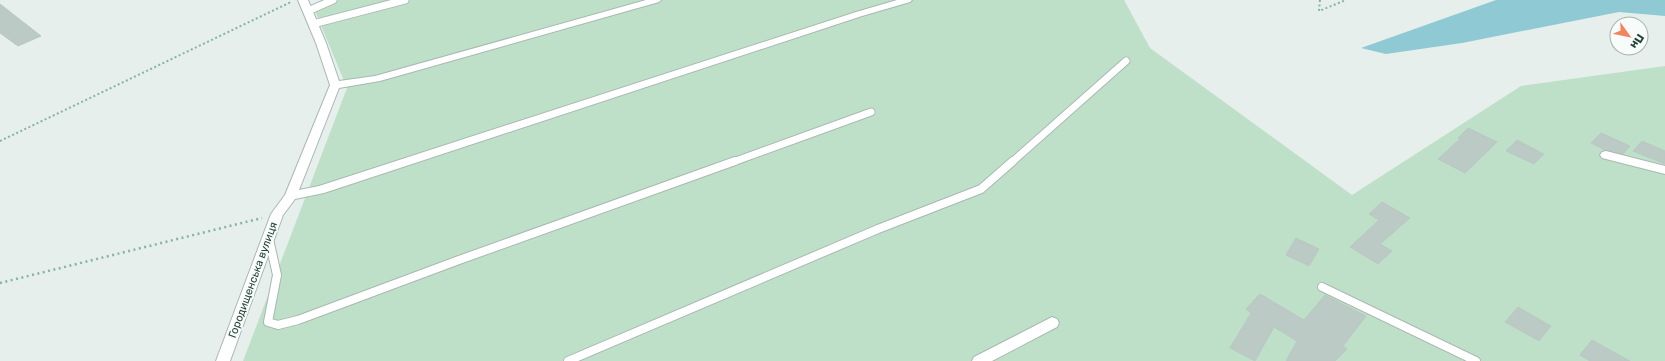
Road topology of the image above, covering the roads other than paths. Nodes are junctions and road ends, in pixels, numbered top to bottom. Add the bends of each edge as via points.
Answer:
1 (333, 0) edge
2 (405, 0) edge
3 (656, 0) edge
4 (907, 0) edge
5 (306, 6) edge
6 (313, 24) junction
7 (1126, 61) dead end
8 (335, 85) junction
9 (871, 112) dead end
10 (1606, 155) dead end
11 (1665, 170) edge
12 (291, 196) junction
13 (268, 238) junction
14 (1322, 288) dead end
15 (1052, 323) dead end
16 (223, 361) edge
17 (568, 361) edge
18 (979, 361) edge
19 (1476, 361) edge

1 - 5 lane
2 - 6 lane
3 - 8 street via 376,78
4 - 12 street via 320,190
5 - 6 street
6 - 8 street
7 - 17 lane via 981,189 878,229
8 - 12 street, Городищенська вулиця
9 - 13 lane via 298,320 278,325 268,322 276,275
10 - 11 street
12 - 13 street, Городищенська вулиця via 277,214
13 - 16 street, Городищенська вулиця
14 - 19 lane
15 - 18 street

